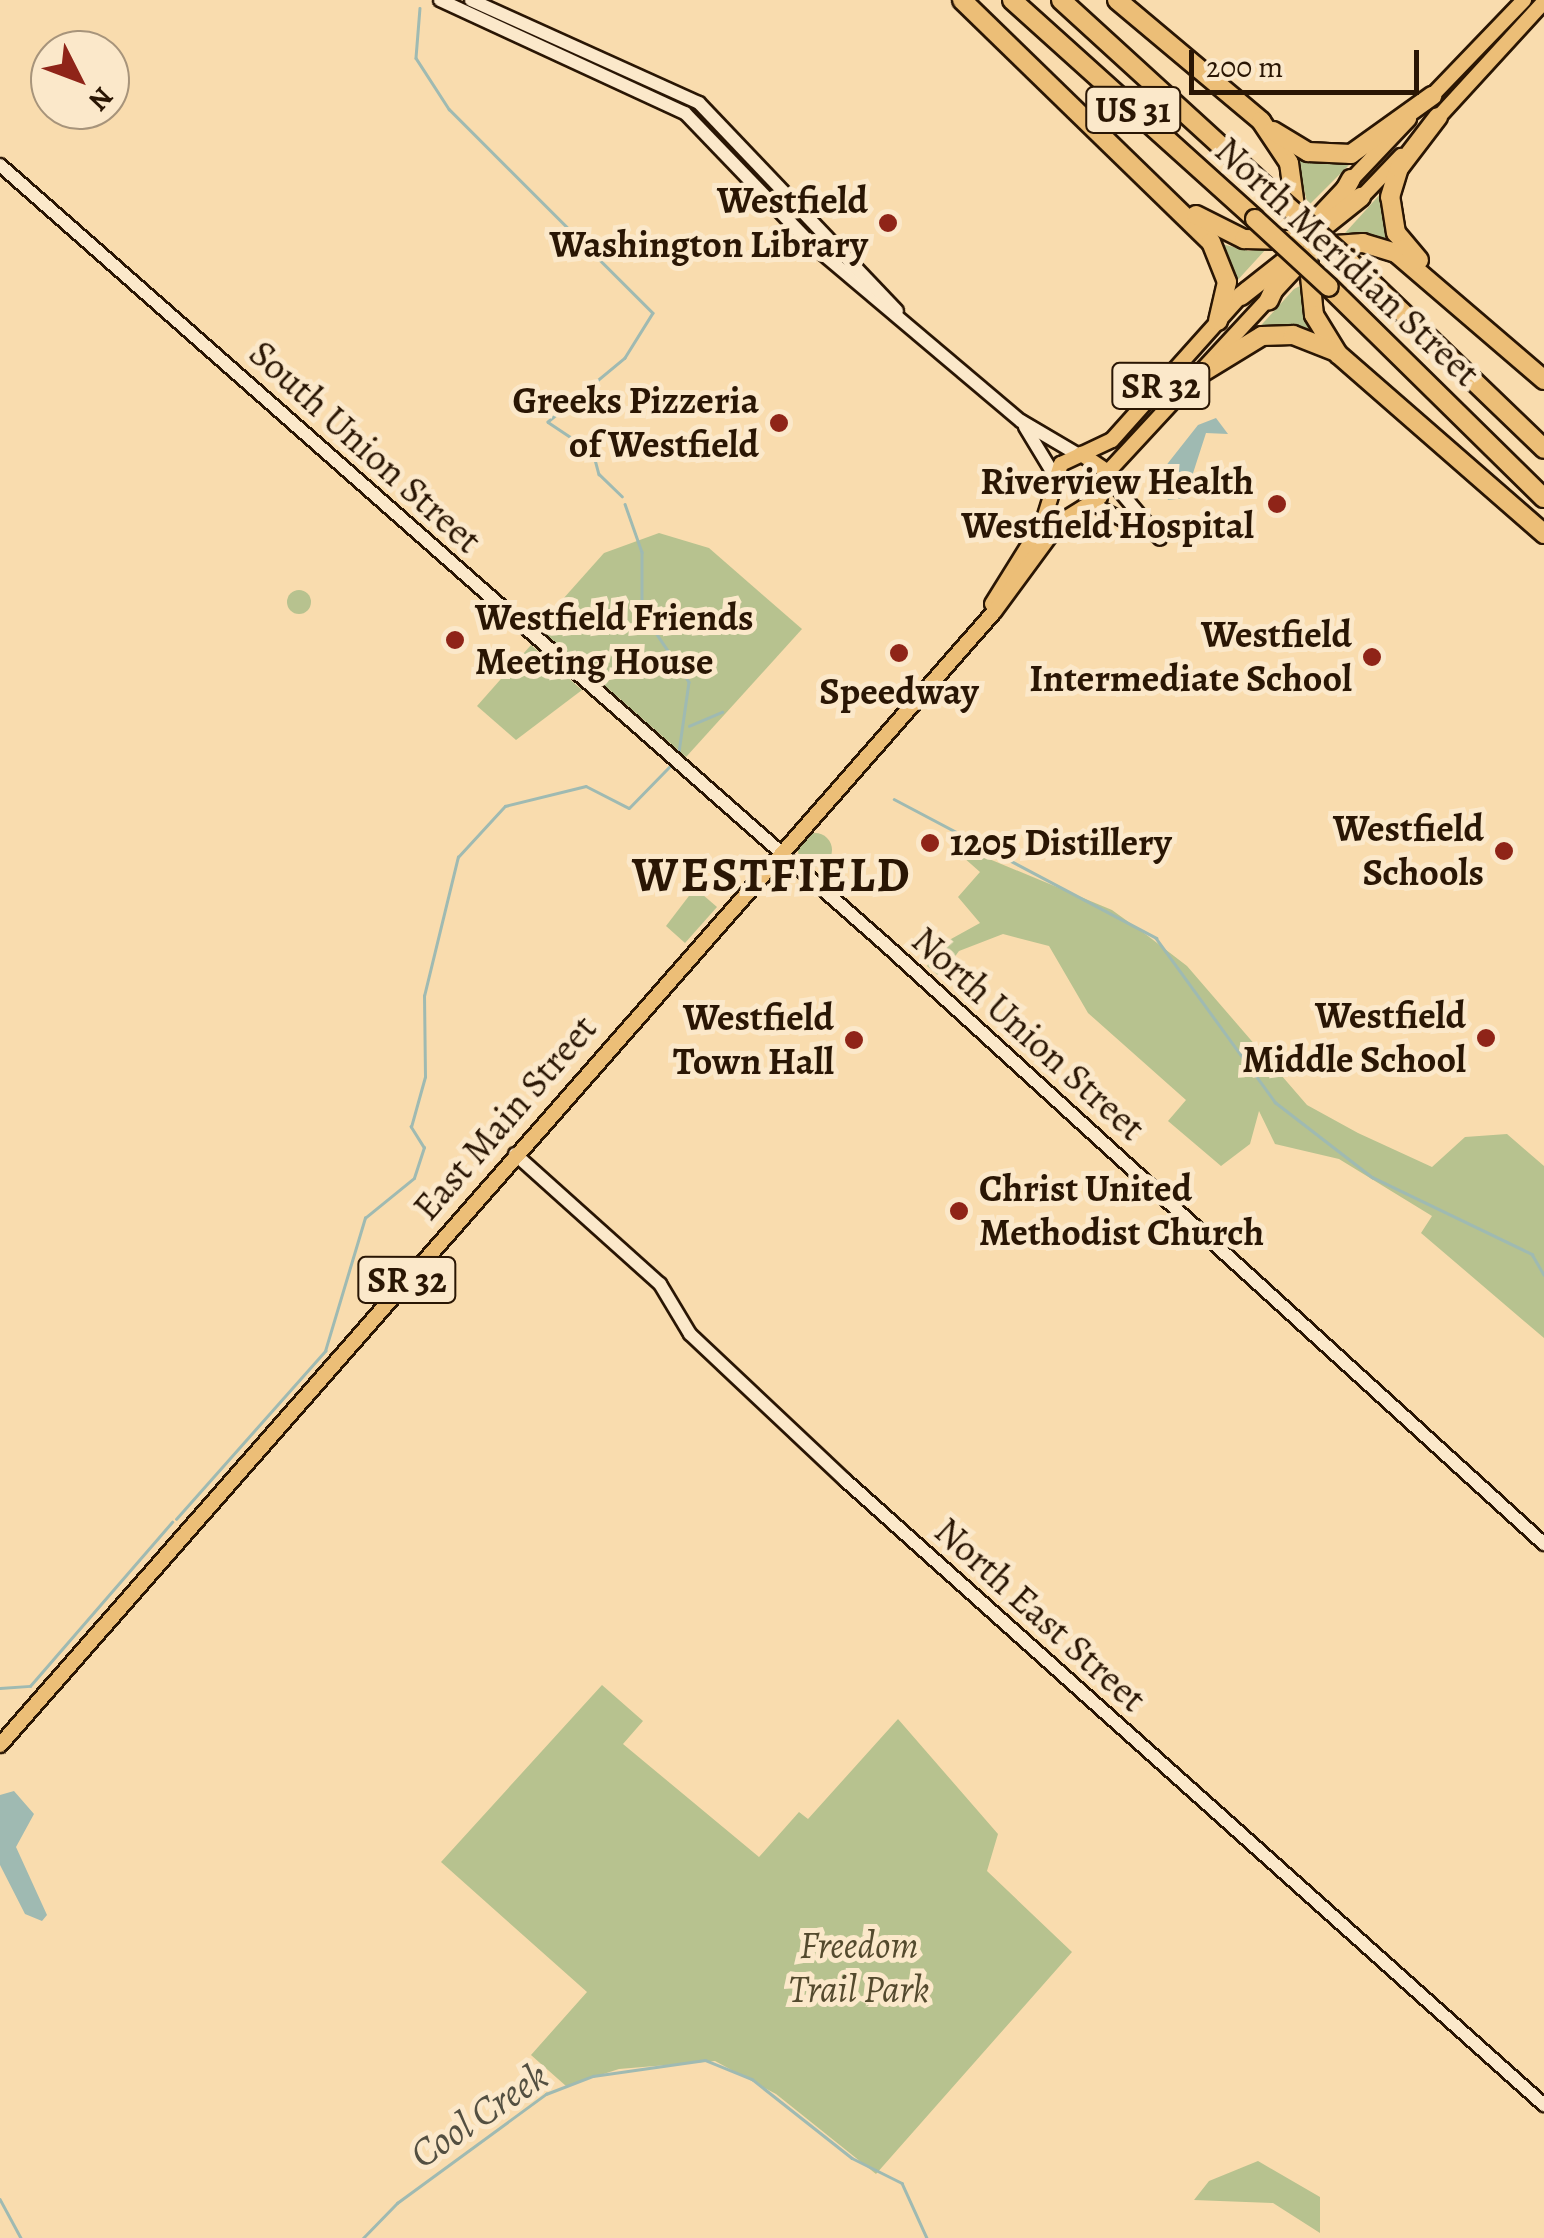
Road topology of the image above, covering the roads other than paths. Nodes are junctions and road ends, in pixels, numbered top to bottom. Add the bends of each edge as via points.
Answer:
1 (440, 0) edge
2 (471, 0) edge
3 (962, 0) edge
4 (1012, 0) edge
5 (1061, 0) edge
6 (1117, 0) edge
7 (1524, 0) edge
8 (1544, 2) edge
9 (1432, 96) junction
10 (1438, 117) junction
11 (1260, 121) junction
12 (0, 165) edge
13 (1352, 179) joint
14 (1152, 182) junction
15 (1361, 198) joint
16 (1304, 244) junction
17 (1450, 294) junction
18 (1241, 296) joint
19 (1269, 300) joint
20 (897, 311) junction
21 (1218, 321) junction
22 (1338, 354) junction
23 (1203, 372) junction
24 (1544, 380) edge
25 (1021, 420) junction
26 (1544, 450) edge
27 (1079, 454) junction
28 (1107, 475) junction
29 (1056, 479) junction
30 (1544, 498) edge
31 (1089, 504) junction
32 (1544, 534) edge
33 (967, 642) junction
34 (782, 852) junction
35 (515, 1154) junction
36 (1544, 1544) edge
37 (0, 1745) edge
38 (1544, 2106) edge

1 - 20 street via 685,112 797,232
2 - 20 street via 698,103
3 - 14 highway
4 - 30 highway, North Meridian Street / US 31, bridge via 1329,286
5 - 26 highway, North Meridian Street / US 31, bridge via 1351,263
6 - 11 highway
7 - 9 main road
8 - 10 main road
9 - 11 highway via 1351,154 1301,149
9 - 13 main road
10 - 15 main road
10 - 17 highway via 1399,168 1389,206 1401,240
11 - 16 highway via 1297,181
12 - 34 street, South Union Street
13 - 16 highway
14 - 16 highway via 1230,236
14 - 21 highway via 1222,259 1227,288
15 - 16 highway
16 - 17 highway via 1388,250
16 - 18 highway
16 - 19 highway
16 - 22 highway via 1310,302
17 - 24 highway
18 - 21 main road, SR 32
19 - 23 main road, SR 32
20 - 25 street
21 - 27 main road, SR 32 via 1112,440
22 - 23 highway via 1272,335
22 - 32 highway
23 - 28 main road, SR 32
25 - 27 street
25 - 29 street
27 - 28 main road
27 - 29 main road
28 - 31 main road
28 - 31 street via 1160,538
29 - 31 main road via 1067,501
29 - 33 main road, SR 32 via 1043,522
31 - 33 main road, SR 32 via 1060,522
33 - 34 main road, SR 32
34 - 35 main road, East Main Street / SR 32
34 - 36 street, North Union Street
35 - 37 main road, East Main Street / SR 32
35 - 38 street, North East Street via 660,1284 676,1320 845,1480

